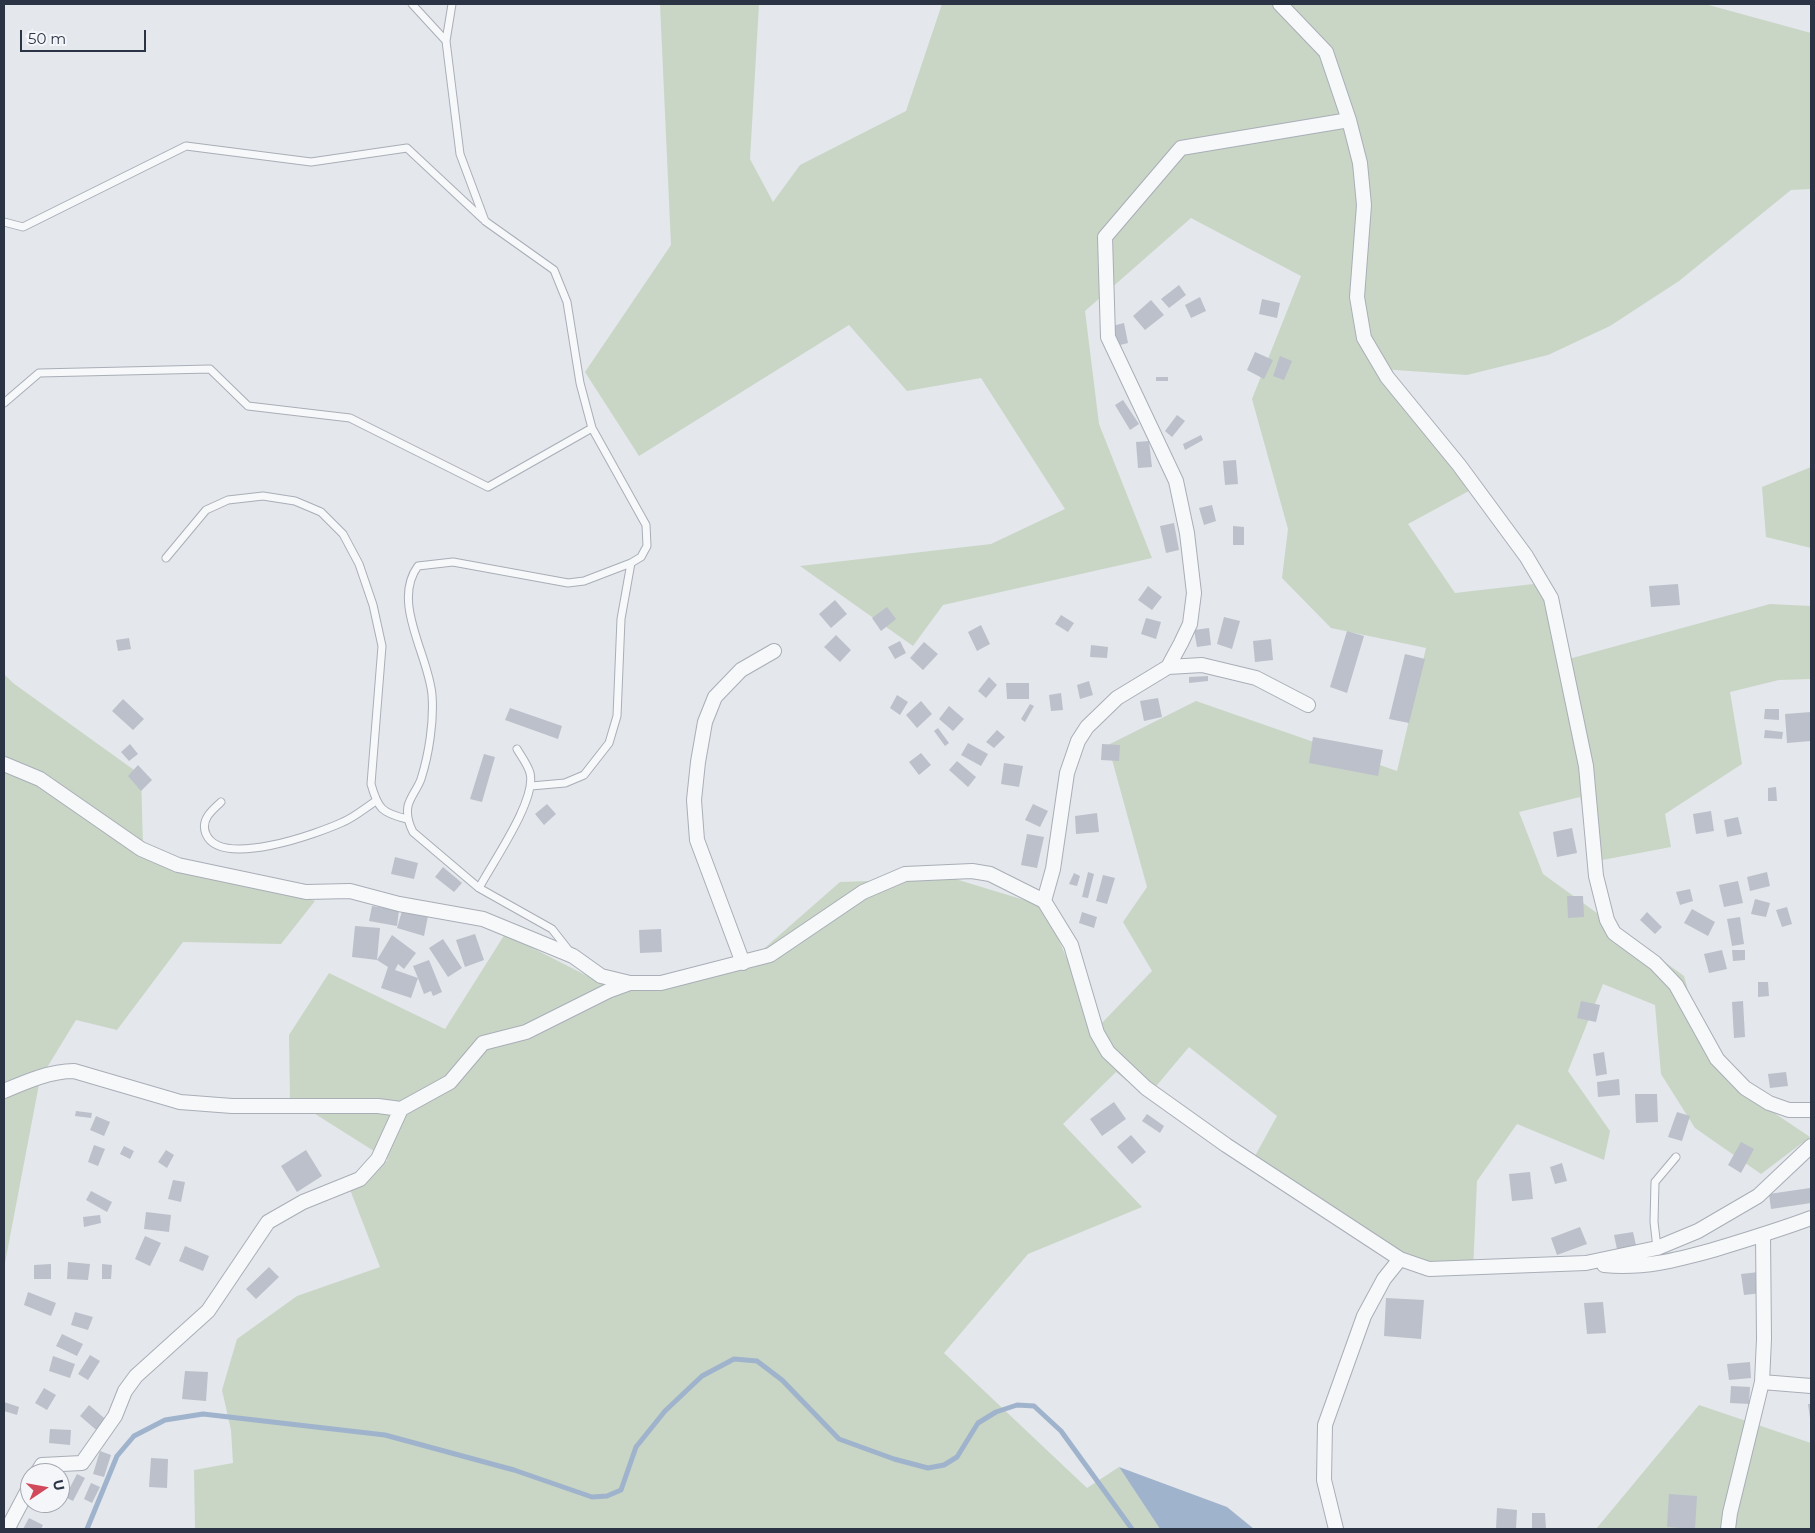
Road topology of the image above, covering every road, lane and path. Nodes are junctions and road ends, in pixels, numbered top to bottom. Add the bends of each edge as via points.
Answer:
1 (412, 4) edge
2 (452, 4) edge
3 (1280, 4) edge
4 (446, 41) junction
5 (1349, 120) junction
6 (484, 221) junction
7 (4, 222) edge
8 (4, 403) edge
9 (592, 428) junction
10 (166, 558) dead end
11 (631, 563) junction
12 (774, 652) dead end
13 (1168, 667) junction
14 (1308, 705) dead end
15 (517, 749) dead end
16 (5, 763) edge
17 (531, 786) junction
18 (376, 801) junction
19 (221, 802) dead end
20 (407, 819) junction
21 (479, 888) junction
22 (1044, 901) junction
23 (573, 956) junction
24 (743, 962) junction
25 (630, 982) junction
26 (4, 1091) edge
27 (401, 1109) junction
28 (1811, 1110) edge
29 (1811, 1146) edge
30 (1676, 1157) dead end
31 (1811, 1218) edge
32 (1763, 1236) junction
33 (1658, 1248) junction
34 (1400, 1259) junction
35 (1586, 1264) junction
36 (1762, 1382) junction
37 (1811, 1386) edge
38 (70, 1464) edge
39 (20, 1505) edge
40 (8, 1529) edge
41 (1336, 1529) edge
42 (1728, 1529) edge

1 - 4 lane
2 - 4 lane
3 - 5 street via 1326,52
4 - 6 lane via 460,154
5 - 13 street via 1181,148 1105,237 1108,337 1176,481 1187,534 1194,593 1190,624
5 - 28 street via 1360,163 1364,205 1357,298 1364,338 1387,377 1459,465 1526,556 1551,598 1586,766 1596,876 1607,920 1614,933 1676,984 1717,1059 1744,1088 1789,1110
6 - 7 lane via 407,148 311,162 186,146 23,227
6 - 9 lane via 554,270 567,302 580,384
8 - 9 lane via 39,373 210,369 248,406 350,418 488,487
9 - 11 lane via 646,525 647,546 641,557
10 - 18 lane via 206,510 228,500 263,496 295,501 321,512 343,534 359,564 382,646 371,784
11 - 17 lane via 621,619 617,716 609,743 584,776
11 - 20 lane via 584,581 568,583 454,562 418,566 408,590 409,612 428,670 432,696 430,740 421,780 408,805
12 - 24 street via 741,670 715,697 705,722 694,800 697,840
13 - 14 street via 1202,665 1256,678
13 - 22 street via 1117,698 1087,727 1078,741 1066,773 1053,869
15 - 17 lane via 530,772
16 - 23 street via 40,779 141,849 178,865 306,892 350,891 398,904 483,919
17 - 21 lane via 518,821
18 - 19 lane via 344,822 277,846 228,850 215,845 206,835 209,813
18 - 20 lane via 388,815
20 - 21 lane via 413,832
21 - 23 lane via 552,929
22 - 24 street via 990,874 972,871 905,874 863,892 770,955
22 - 34 street via 1071,945 1098,1033 1108,1052 1146,1088 1226,1146
23 - 25 street via 602,976
24 - 25 street via 661,983
25 - 27 street via 526,1032 483,1043 450,1082
26 - 27 street via 48,1075 74,1071 180,1102
27 - 38 street via 378,1159 360,1180 303,1202 268,1222 208,1311 136,1376 125,1391 115,1416 82,1463
29 - 33 street via 1758,1196 1698,1231
30 - 33 lane via 1655,1182 1654,1222
31 - 32 street
32 - 35 street via 1647,1266
32 - 36 street
33 - 35 street
34 - 35 street via 1429,1269
34 - 41 street via 1384,1279 1364,1316 1325,1425 1324,1480
36 - 37 street
36 - 42 street
39 - 40 street

